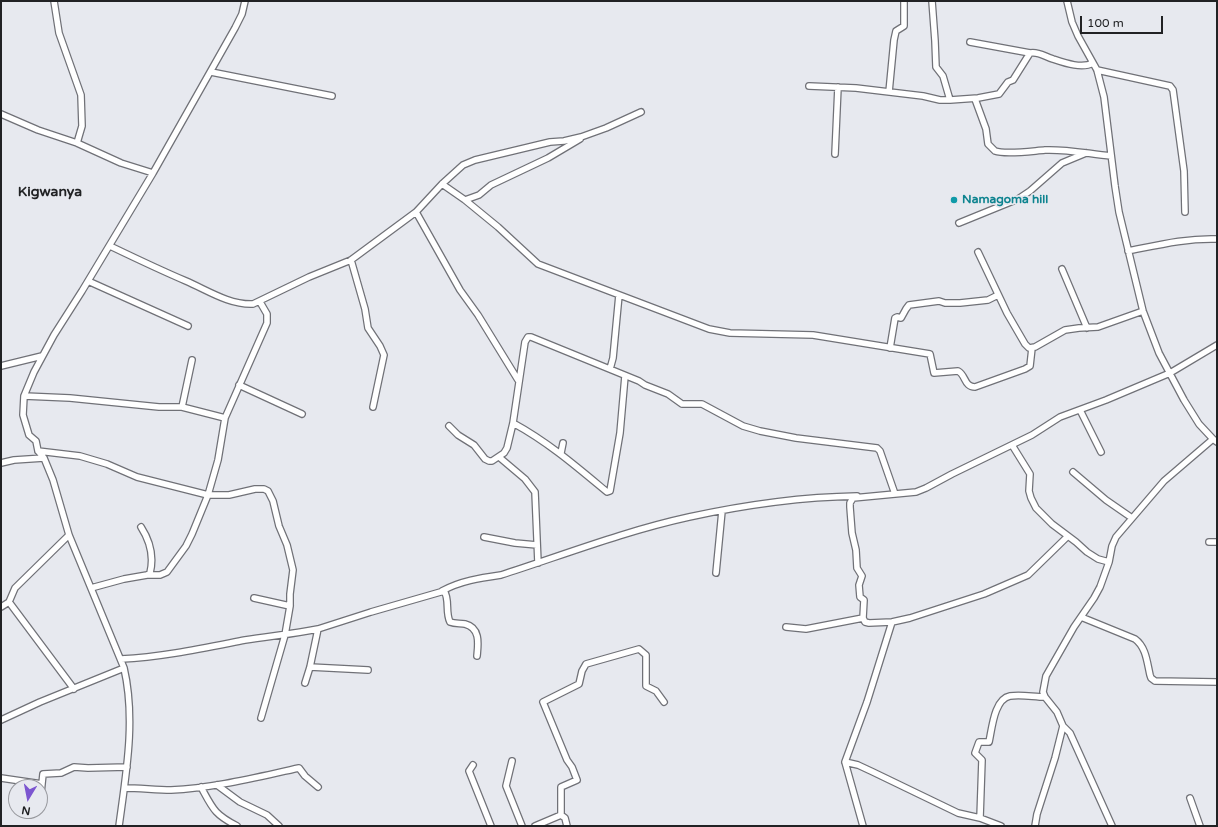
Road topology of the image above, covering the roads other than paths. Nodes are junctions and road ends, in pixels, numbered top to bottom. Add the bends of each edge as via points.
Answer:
1 (54, 1) edge
2 (245, 1) edge
3 (904, 1) edge
4 (932, 1) edge
5 (1068, 1) edge
6 (970, 42) dead end
7 (1030, 53) junction
8 (1093, 63) junction
9 (1097, 70) junction
10 (211, 72) junction
11 (809, 86) dead end
12 (838, 87) junction
13 (889, 92) junction
14 (332, 96) dead end
15 (975, 99) junction
16 (950, 100) junction
17 (641, 112) dead end
18 (1, 114) edge
19 (591, 134) junction
20 (77, 144) junction
21 (1087, 153) junction
22 (836, 154) dead end
23 (1111, 156) junction
24 (153, 173) junction
25 (442, 184) junction
26 (466, 200) junction
27 (416, 212) junction
28 (1185, 212) dead end
29 (959, 223) dead end
30 (1217, 239) edge
31 (110, 246) junction
32 (1128, 251) junction
33 (978, 252) dead end
34 (351, 260) junction
35 (1062, 268) dead end
36 (88, 282) junction
37 (619, 295) junction
38 (998, 295) junction
39 (260, 302) junction
40 (1143, 311) junction
41 (188, 326) dead end
42 (1087, 328) junction
43 (1217, 344) edge
44 (890, 348) junction
45 (1032, 348) junction
46 (42, 356) junction
47 (192, 360) dead end
48 (1, 366) edge
49 (610, 369) junction
50 (1170, 373) junction
51 (625, 376) junction
52 (518, 380) junction
53 (240, 385) junction
54 (24, 396) junction
55 (182, 407) junction
56 (373, 407) dead end
57 (1080, 410) junction
58 (302, 414) dead end
59 (225, 418) junction
60 (513, 423) junction
61 (449, 426) dead end
62 (1215, 440) edge
63 (563, 443) dead end
64 (1012, 445) junction
65 (38, 451) junction
66 (1101, 452) dead end
67 (561, 453) junction
68 (499, 457) junction
69 (44, 458) junction
70 (1, 463) edge
71 (1073, 472) dead end
72 (895, 494) junction
73 (208, 495) junction
74 (876, 496) junction
75 (722, 511) junction
76 (1132, 518) junction
77 (141, 527) dead end
78 (69, 535) junction
79 (484, 536) dead end
80 (1068, 536) junction
81 (1209, 542) dead end
82 (1217, 542) edge
83 (537, 545) junction
84 (1109, 562) junction
85 (538, 563) junction
86 (716, 573) dead end
87 (147, 575) junction
88 (91, 588) junction
89 (442, 591) junction
90 (254, 598) dead end
91 (9, 602) junction
92 (290, 606) junction
93 (1, 607) edge
94 (1081, 617) junction
95 (863, 618) junction
96 (892, 622) junction
97 (786, 627) dead end
98 (318, 629) junction
99 (284, 635) junction
100 (477, 656) dead end
101 (121, 659) junction
102 (310, 667) junction
103 (124, 668) junction
104 (368, 670) dead end
105 (1217, 682) edge
106 (305, 683) dead end
107 (74, 689) junction
108 (1045, 697) junction
109 (664, 702) dead end
110 (261, 718) dead end
111 (1, 720) edge
112 (1063, 726) junction
113 (512, 761) dead end
114 (845, 762) junction
115 (473, 765) dead end
116 (127, 767) junction
117 (42, 779) edge
118 (217, 785) junction
119 (200, 787) junction
120 (318, 787) dead end
121 (125, 788) junction
122 (1190, 798) dead end
123 (561, 815) junction
124 (980, 818) junction
125 (120, 826) edge
126 (237, 826) edge
127 (279, 826) edge
128 (491, 826) edge
129 (522, 826) edge
130 (535, 826) edge
131 (567, 826) edge
132 (863, 826) edge
133 (1001, 826) edge
134 (1035, 826) edge
135 (1112, 826) edge
136 (1200, 826) edge

1 - 20 street via 58,32 81,95 82,126
2 - 10 street via 242,14
3 - 13 street via 904,26 896,31
4 - 16 street via 936,66 943,76
5 - 8 street via 1072,22
6 - 7 street
7 - 8 street via 1042,54 1077,66
7 - 15 street via 1013,80 998,94
8 - 9 street
9 - 23 street via 1104,97
9 - 28 street via 1170,86 1173,90 1184,171
10 - 14 street
10 - 24 street
11 - 12 street
12 - 13 street
12 - 22 street
13 - 16 street
15 - 16 street
15 - 21 street via 986,129 988,144 995,151 1045,150
17 - 19 street
18 - 20 street
19 - 25 street via 475,160 463,165
19 - 26 street
20 - 24 street via 121,163
21 - 23 street
21 - 29 street via 1062,163 1018,198
23 - 32 street
24 - 31 street
25 - 26 street
25 - 27 street
26 - 37 street via 538,264
27 - 34 street
27 - 52 street via 460,290
30 - 32 street via 1176,241
31 - 36 street
31 - 39 street via 222,298 245,304
32 - 40 street
33 - 38 street
34 - 39 street via 309,277
34 - 56 street via 368,328 384,355
35 - 42 street
36 - 41 street
36 - 46 street
37 - 44 street via 709,329 730,333 813,335
37 - 49 street
38 - 44 street via 988,300 960,303 939,301 909,306 901,318 895,318
38 - 45 street via 1025,344
39 - 53 street via 267,314 267,323
40 - 42 street via 1098,327
40 - 50 street via 1154,342
42 - 45 street via 1065,330
43 - 50 street
44 - 45 street via 930,354 934,373 958,370 967,384 975,387 1030,366
46 - 48 street
46 - 54 street
47 - 55 street
49 - 51 street
49 - 52 street via 528,337
50 - 57 street
50 - 62 street via 1199,424
51 - 67 street via 620,433 610,491 607,492
51 - 72 street via 664,392 682,404 702,404 743,426 760,431 877,448
52 - 60 street
53 - 58 street
53 - 59 street
54 - 55 street
54 - 65 street via 24,421 29,435 36,441
55 - 59 street
57 - 64 street via 1060,417
57 - 66 street
59 - 73 street via 218,460
60 - 67 street
60 - 68 street via 507,448
61 - 68 street via 474,445 485,459 492,461
62 - 76 street via 1164,481
63 - 67 street
64 - 72 street via 926,488 916,492
64 - 80 street via 1030,474 1031,498 1036,508
65 - 69 street
65 - 73 street via 80,456 137,477
68 - 83 street via 526,479 535,492
69 - 70 street
69 - 78 street
71 - 76 street
72 - 74 street
73 - 87 street via 186,546 167,572
73 - 92 street via 229,495 255,489 268,491 291,558 293,570
74 - 75 street via 779,502
74 - 95 street via 853,498 850,503 857,568 862,576 859,585 860,597 864,600
75 - 85 street via 639,530
75 - 86 street
76 - 84 street via 1116,537
77 - 87 street via 152,554 151,569
78 - 88 street
78 - 91 street via 15,588
79 - 83 street
80 - 84 street via 1098,559
80 - 96 street via 1028,575 1018,580 984,594
81 - 82 street
83 - 85 street
84 - 94 street via 1100,587
85 - 89 street via 501,575 453,585
87 - 88 street
88 - 101 street
89 - 98 street
89 - 100 street via 446,592 450,622 469,626 477,634
90 - 92 street
91 - 93 street
91 - 107 street
92 - 99 street
94 - 105 street via 1140,643 1151,678 1155,681
94 - 108 street via 1046,676
95 - 96 street via 869,624
95 - 97 street via 806,629
96 - 114 street
98 - 99 street
98 - 102 street
99 - 101 street via 176,654
99 - 110 street
101 - 103 street
102 - 104 street
102 - 106 street
103 - 107 street
103 - 116 street via 129,705
107 - 111 street
108 - 112 street via 1057,712
108 - 124 street via 1006,698 997,709 989,742 979,742 975,753 982,760
109 - 123 street via 656,691 646,686 646,654 639,649 586,664 579,684 543,702 576,780 561,787
112 - 134 street via 1036,814
112 - 135 street via 1070,733
113 - 129 street via 506,786
114 - 124 street via 874,772 958,813
114 - 132 street
115 - 128 street via 469,771
116 - 117 street via 74,767 61,773 43,774
116 - 121 street
118 - 119 street
118 - 120 street via 299,768
118 - 127 street via 240,802 267,815
119 - 121 street via 171,790
119 - 126 street via 217,814
121 - 125 street
122 - 136 street
123 - 130 street
123 - 131 street via 565,818
124 - 133 street

